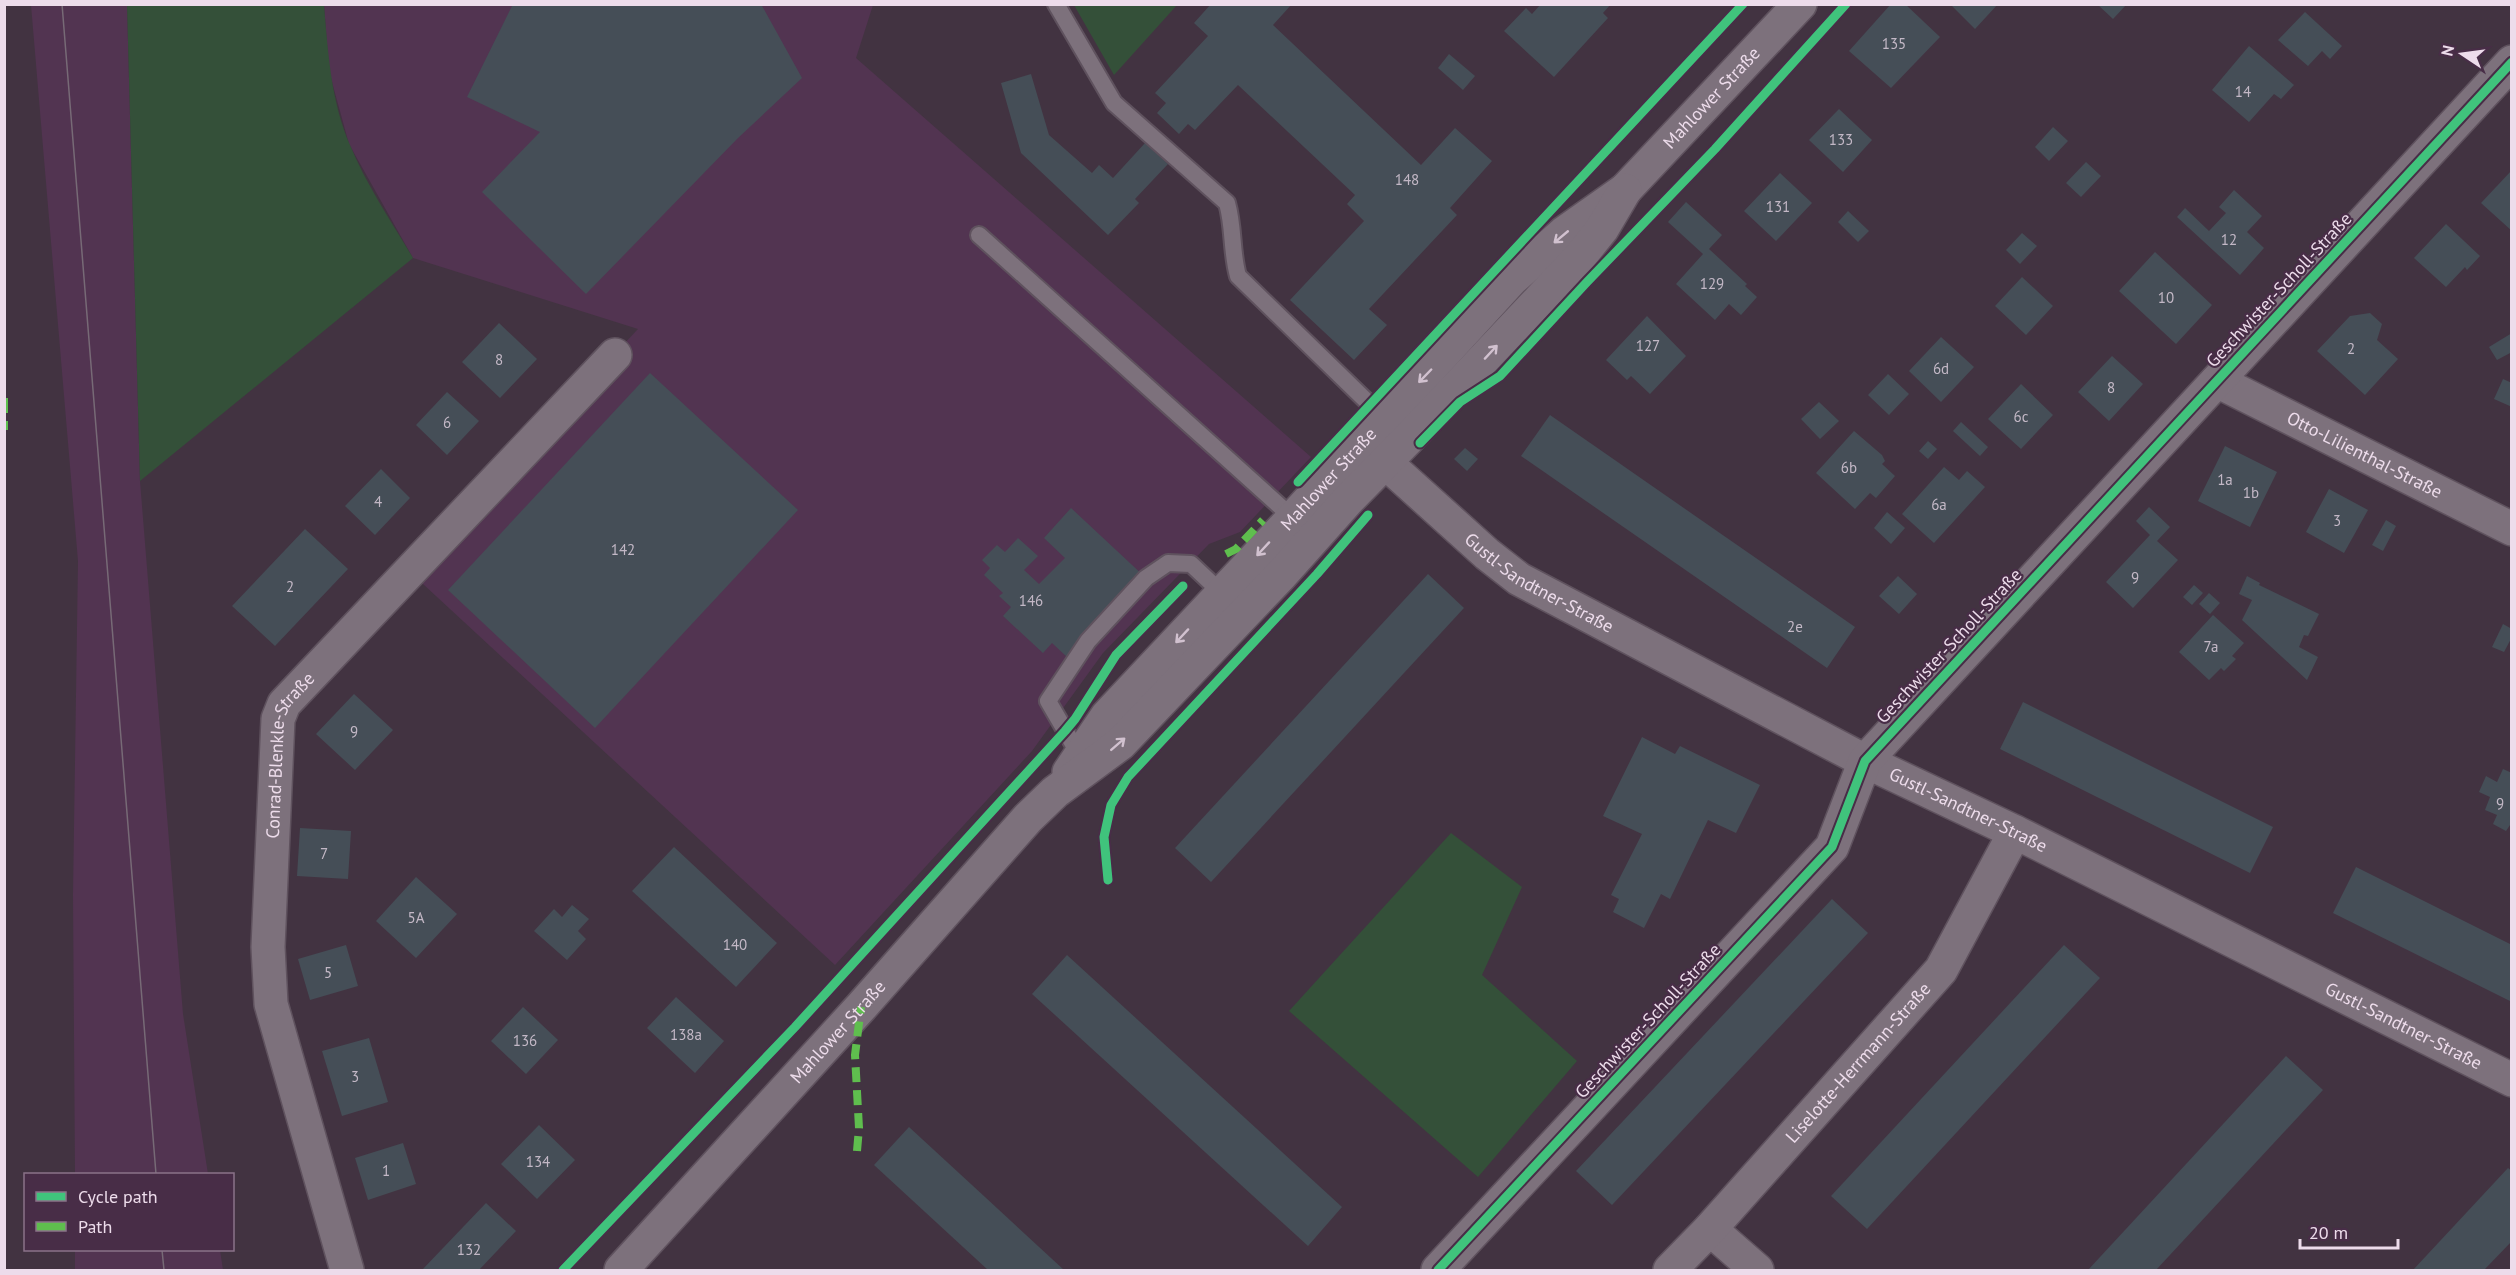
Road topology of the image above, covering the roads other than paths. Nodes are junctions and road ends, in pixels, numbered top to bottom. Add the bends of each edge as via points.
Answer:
1 (1056, 4) edge
2 (1800, 4) edge
3 (2511, 62) edge
4 (1626, 190) junction
5 (979, 235) dead end
6 (615, 355) dead end
7 (2217, 381) junction
8 (1384, 418) junction
9 (1385, 448) junction
10 (1293, 518) junction
11 (2511, 530) edge
12 (1233, 603) junction
13 (1080, 756) junction
14 (1865, 761) junction
15 (1055, 792) junction
16 (2015, 832) junction
17 (2511, 1080) edge
18 (1710, 1229) junction
19 (347, 1270) edge
20 (621, 1270) edge
21 (1438, 1270) edge
22 (1670, 1270) edge
23 (1757, 1270) edge

1 - 8 lane via 1114,103 1227,202 1238,276
2 - 4 street, Mahlower Straße
3 - 7 street, Geschwister-Scholl-Straße
4 -> 8 street, Mahlower Straße via 1564,233 1511,280
9 -> 4 street, Mahlower Straße via 1578,259
5 - 10 lane
6 - 19 street, Conrad-Blenkle-Straße via 284,704 278,719 267,947 270,1004
7 - 11 street, Otto-Lilienthal-Straße
7 - 14 street, Geschwister-Scholl-Straße
8 - 9 street, Mahlower Straße
9 - 10 street, Mahlower Straße
9 - 12 street, Mahlower Straße
9 - 14 street, Gustl-Sandtner-Straße via 1479,547 1519,579
10 -> 12 street, Mahlower Straße
12 -> 13 street, Mahlower Straße via 1107,716
12 - 13 lane via 1191,564 1167,563 1146,578 1088,640 1048,701
15 -> 12 street, Mahlower Straße via 1119,744
13 - 15 street, Mahlower Straße
14 - 16 street, Gustl-Sandtner-Straße
14 - 21 street, Geschwister-Scholl-Straße via 1832,847
15 - 20 street, Mahlower Straße
16 - 17 street, Gustl-Sandtner-Straße
16 - 18 street, Liselotte-Herrmann-Straße via 1941,970
18 - 22 street, Liselotte-Herrmann-Straße
18 - 23 street

